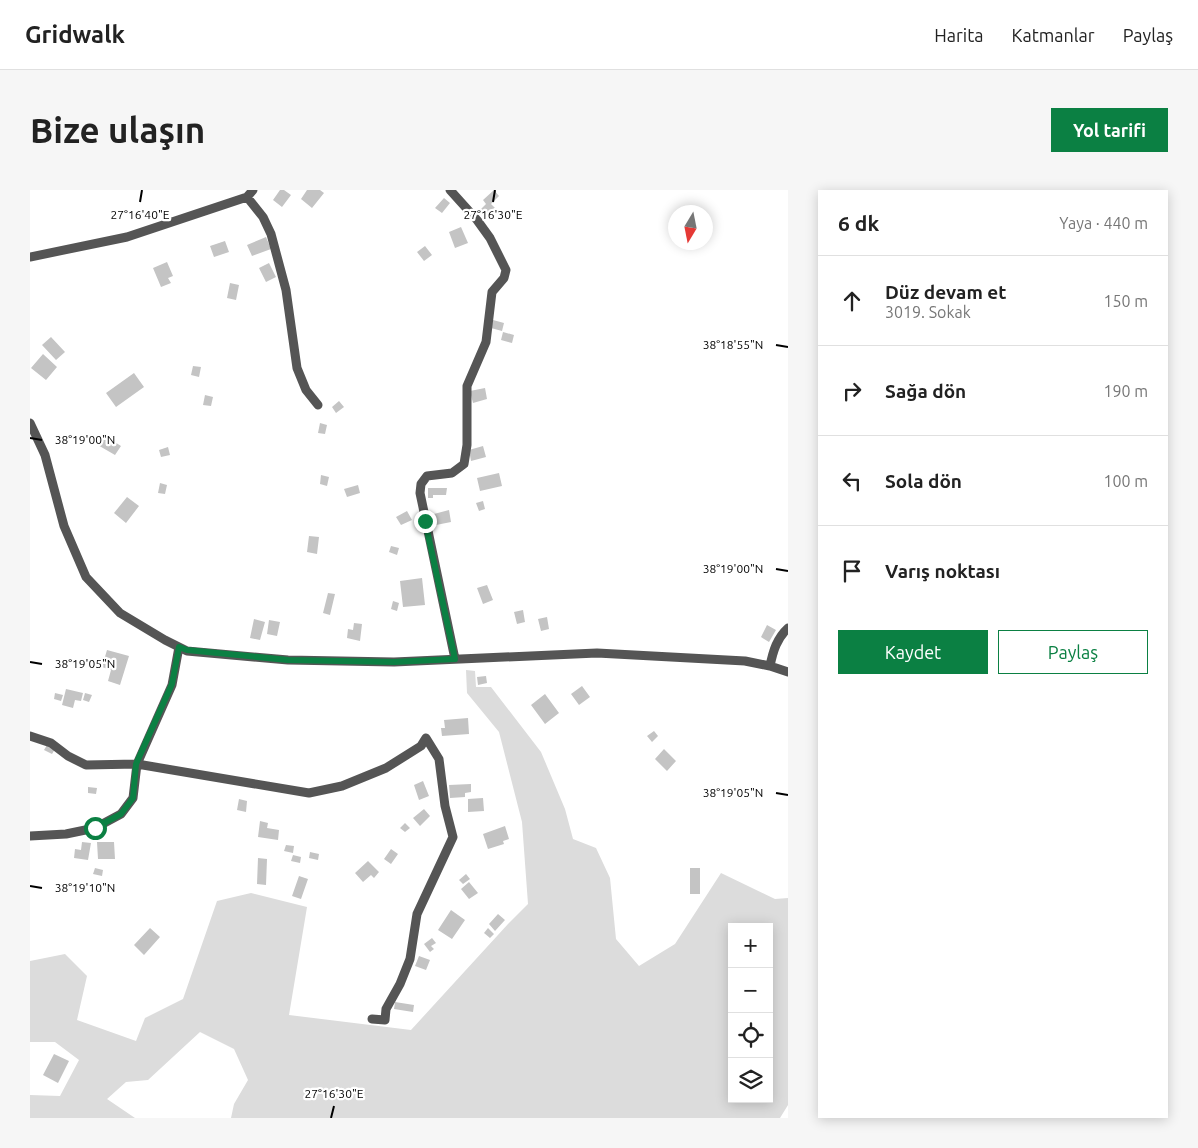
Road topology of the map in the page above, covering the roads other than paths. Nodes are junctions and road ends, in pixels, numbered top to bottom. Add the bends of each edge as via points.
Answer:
1 (450, 190) edge
2 (250, 194) edge
3 (30, 256) edge
4 (318, 405) dead end
5 (30, 423) edge
6 (788, 628) edge
7 (179, 647) junction
8 (455, 659) junction
9 (770, 666) junction
10 (788, 672) edge
11 (30, 736) edge
12 (136, 764) junction
13 (30, 836) edge
14 (372, 1019) dead end

1 - 8 street via 490,238 506,270 504,278 492,292 486,342 467,386 464,464 452,473 427,476 421,484 425,521
2 - 3 street via 127,237
2 - 4 street via 271,234 286,290 297,368 306,390
5 - 7 street via 45,455 64,526 86,577 120,613
6 - 9 street via 781,634
7 - 8 street via 288,660 394,662
7 - 12 street via 172,684
8 - 9 street via 597,653 746,661
9 - 10 street
11 - 12 street via 51,743 86,765
12 - 13 street via 133,798 121,814 95,828
12 - 14 street via 310,793 342,786 386,768 421,746 426,738 439,759 453,837 417,914 410,958 386,1009 385,1020

